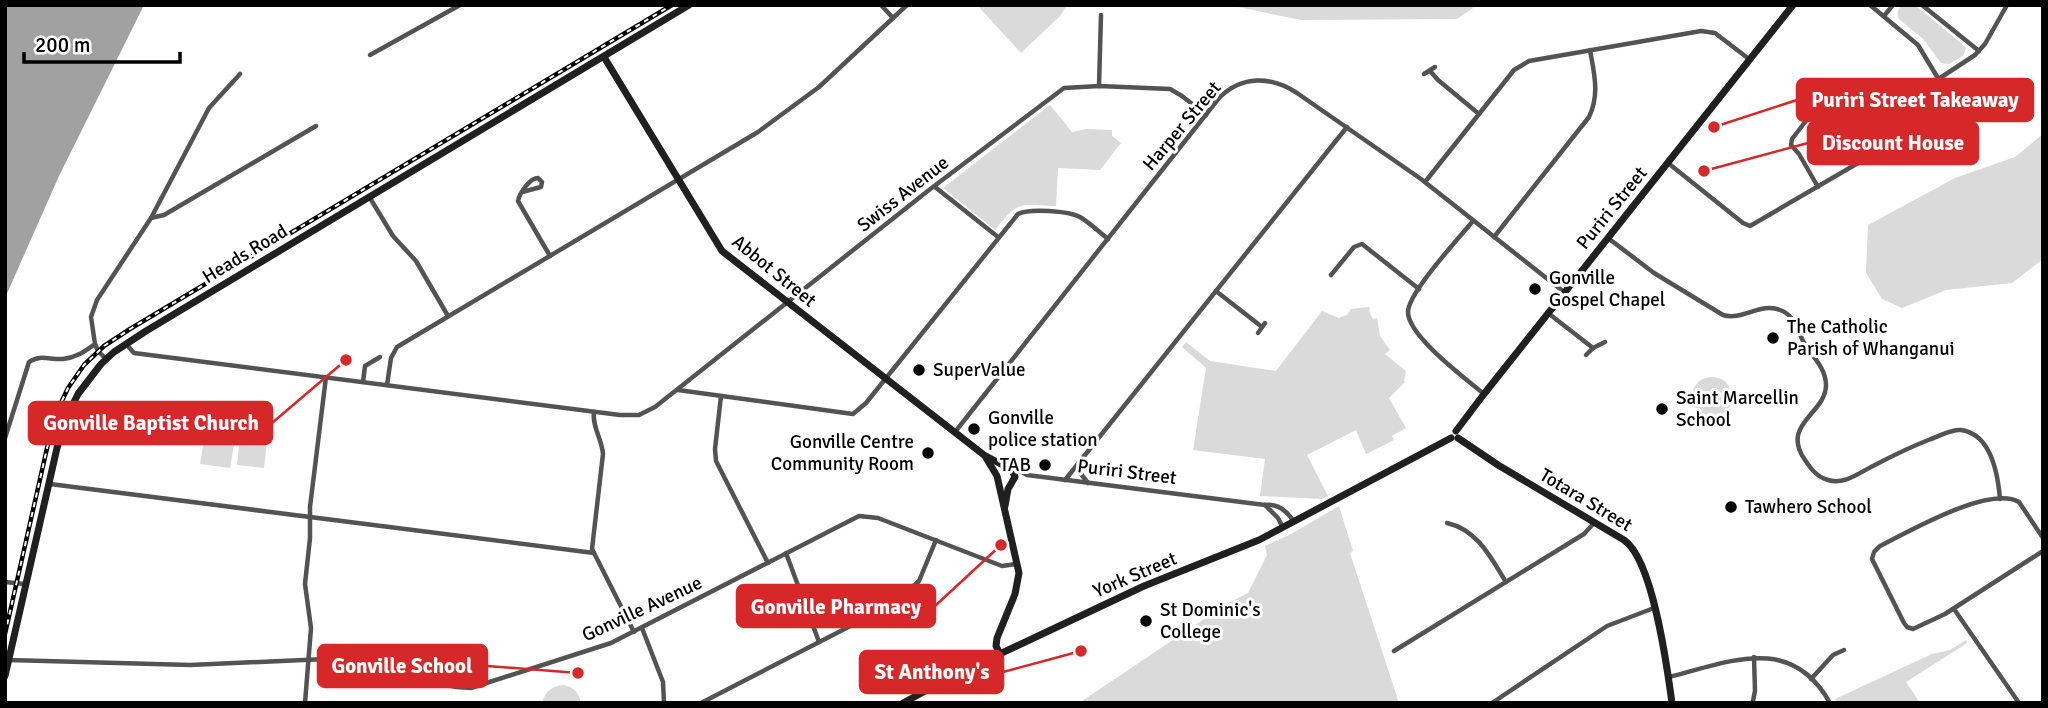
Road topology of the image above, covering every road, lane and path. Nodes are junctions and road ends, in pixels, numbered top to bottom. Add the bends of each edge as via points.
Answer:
1 (460, 5) edge
2 (690, 5) edge
3 (881, 5) edge
4 (907, 5) edge
5 (1793, 5) edge
6 (1870, 5) edge
7 (1893, 5) edge
8 (1922, 5) edge
9 (2007, 5) edge
10 (1101, 15) dead end
11 (1884, 16) junction
12 (893, 18) junction
13 (1590, 50) junction
14 (1979, 51) junction
15 (370, 55) dead end
16 (604, 57) junction
17 (1750, 60) junction
18 (1430, 71) dead end
19 (240, 74) dead end
20 (1940, 78) junction
21 (1844, 82) dead end
22 (1099, 86) junction
23 (1956, 106) junction
24 (1479, 114) junction
25 (1206, 115) junction
26 (316, 126) dead end
27 (1347, 127) junction
28 (1971, 133) dead end
29 (1668, 163) junction
30 (678, 179) junction
31 (1425, 182) junction
32 (934, 187) junction
33 (1818, 187) junction
34 (522, 192) dead end
35 (370, 198) junction
36 (151, 218) junction
37 (1473, 221) junction
38 (998, 237) junction
39 (1494, 237) junction
40 (1608, 238) junction
41 (1108, 239) junction
42 (550, 256) junction
43 (1331, 275) dead end
44 (1419, 289) junction
45 (1216, 291) junction
46 (1564, 293) junction
47 (787, 303) junction
48 (1548, 313) junction
49 (448, 316) junction
50 (1258, 333) dead end
51 (1605, 342) dead end
52 (95, 344) junction
53 (126, 344) junction
54 (1593, 348) junction
55 (1586, 355) dead end
56 (380, 357) dead end
57 (106, 359) junction
58 (326, 377) junction
59 (886, 379) junction
60 (363, 382) junction
61 (387, 385) junction
62 (677, 390) junction
63 (1484, 394) junction
64 (721, 396) junction
65 (594, 412) junction
66 (954, 432) junction
67 (1455, 436) junction
68 (5, 438) edge
69 (984, 455) junction
70 (1081, 459) junction
71 (1011, 469) junction
72 (1027, 475) junction
73 (998, 479) junction
74 (1065, 480) junction
75 (1012, 483) junction
76 (1088, 483) junction
77 (49, 484) junction
78 (2000, 499) junction
79 (1265, 505) junction
80 (1005, 506) junction
81 (309, 517) junction
82 (1294, 523) junction
83 (1447, 523) dead end
84 (1594, 523) junction
85 (1283, 528) junction
86 (2043, 538) edge
87 (936, 540) junction
88 (2043, 551) edge
89 (594, 553) junction
90 (786, 553) junction
91 (768, 562) junction
92 (1017, 564) junction
93 (5, 582) edge
94 (1506, 582) junction
95 (26, 583) junction
96 (1654, 608) junction
97 (1954, 609) junction
98 (642, 628) junction
99 (634, 632) junction
100 (819, 642) junction
101 (1844, 650) dead end
102 (1394, 651) dead end
103 (1000, 654) junction
104 (1754, 657) junction
105 (309, 658) junction
106 (9, 660) junction
107 (5, 676) edge
108 (1668, 677) junction
109 (1811, 679) junction
110 (1753, 701) dead end
111 (305, 703) edge
112 (664, 703) edge
113 (701, 703) edge
114 (903, 703) edge
115 (1492, 703) edge
116 (1672, 703) edge
117 (1830, 703) edge
118 (2019, 703) edge

1 - 15 street
2 - 16 main road, Heads Road
3 - 12 street
4 - 12 street
5 - 17 main road, Puriri Street
6 - 11 street
7 - 11 street
8 - 14 street
9 - 14 street
10 - 22 street
11 - 20 street via 1918,45
12 - 30 street via 758,132
13 - 17 street via 1701,31 1715,33
13 - 24 street via 1523,63
13 - 39 street via 1596,85 1589,117
14 - 20 street
16 - 30 main road, Abbot Street
16 - 35 main road, Heads Road
17 - 29 main road, Puriri Street
18 - 24 street
19 - 36 street via 209,108
20 - 23 street
21 - 33 street via 1829,90 1791,139
22 - 25 street, Swiss Avenue via 1170,89
22 - 32 street, Swiss Avenue via 1059,90
23 - 28 street
23 - 33 street
24 - 31 street
25 - 27 street, Harper Street via 1236,85 1268,80
25 - 41 street, Harper Street
26 - 36 street via 164,215
27 - 31 street, Harper Street
27 - 45 street
29 - 33 street via 1746,225 1758,223
29 - 40 main road, Puriri Street
30 - 42 street
30 - 47 main road, Abbot Street via 722,251
31 - 37 street, Harper Street
32 - 38 street
32 - 47 street, Swiss Avenue
34 - 42 street via 519,205
35 - 49 street via 393,236 416,261
35 - 53 main road, Heads Road
36 - 52 street via 97,300 91,317
37 - 39 street, Harper Street
37 - 44 street
38 - 41 street via 1018,214 1030,210 1079,216
38 - 59 street
39 - 46 street, Harper Street
40 - 46 main road, Puriri Street
40 - 78 street via 1723,316 1775,308 1792,317 1825,376 1823,397 1798,436 1802,455 1818,476 1844,480 1901,451 1961,430 1985,446
41 - 66 street, Harper Street
42 - 49 street
43 - 44 street via 1354,247 1362,244
44 - 63 street via 1408,313 1414,330
45 - 50 street via 1264,325
45 - 70 street
46 - 48 main road, Puriri Street
47 - 59 main road, Abbot Street
47 - 62 street, Swiss Avenue
48 - 54 street
48 - 63 main road, Puriri Street
49 - 61 street via 397,347
51 - 54 street
52 - 57 street
52 - 68 street via 72,358 35,358 27,365
53 - 57 main road, Heads Road
53 - 58 street via 134,353
54 - 55 street
56 - 60 street via 365,366
57 - 77 main road, Heads Road via 72,405
58 - 60 street
58 - 81 street
59 - 64 street via 853,414
59 - 66 main road, Abbot Street
60 - 61 street
61 - 65 street
62 - 64 street
62 - 65 street, Swiss Avenue via 639,415
63 - 67 main road, Puriri Street
64 - 91 street via 716,461
65 - 89 street via 603,454
66 - 69 main road, Abbot Street
67 - 82 main road, Puriri Street
67 - 84 main road, Totara Street
69 - 71 main road, Abbot Street
69 - 73 main road, Abbot Street
70 - 74 street
70 - 76 street via 1080,470
71 - 72 street, Puriri Street
71 - 73 main road via 1002,469
71 - 75 main road
72 - 74 street, Puriri Street
72 - 75 street, Puriri Street
73 - 75 main road via 1004,486
73 - 80 main road, Abbot Street
74 - 76 street, Puriri Street
75 - 80 main road
76 - 79 street, Puriri Street
77 - 81 street
77 - 95 main road, Heads Road
78 - 86 street via 2019,502
78 - 97 street via 1948,512 1880,546 1872,555 1910,629
79 - 82 street, Puriri Street via 1278,506
79 - 85 street
80 - 92 main road, Abbot Street
81 - 89 street
81 - 105 street via 305,584 311,628
82 - 85 main road, Puriri Street
83 - 94 street via 1482,544
84 - 94 street via 1584,534
84 - 96 main road, Totara Street via 1635,550
85 - 103 main road, York Street via 1144,586
87 - 90 street, Gonville Avenue via 865,515
87 - 92 street, Gonville Avenue via 1002,566
87 - 100 street via 919,581 895,603
88 - 97 street
89 - 99 street
90 - 91 street, Gonville Avenue
90 - 100 street
91 - 98 street, Gonville Avenue
92 - 103 main road, Abbot Street via 1017,589 996,642
93 - 95 street
94 - 102 street
95 - 106 main road, Heads Road
96 - 108 main road, Totara Street
96 - 115 street via 1607,626
97 - 118 street
98 - 99 street, Gonville Avenue
98 - 112 street via 663,682
99 - 105 street, Gonville Avenue via 471,688
100 - 113 street
101 - 109 street via 1833,655
103 - 114 main road, York Street
104 - 108 street
104 - 109 street via 1779,660
104 - 110 street
105 - 106 street, Gonville Avenue via 190,665
105 - 111 street
106 - 107 main road, Heads Road
108 - 116 main road, Totara Street
109 - 117 street

